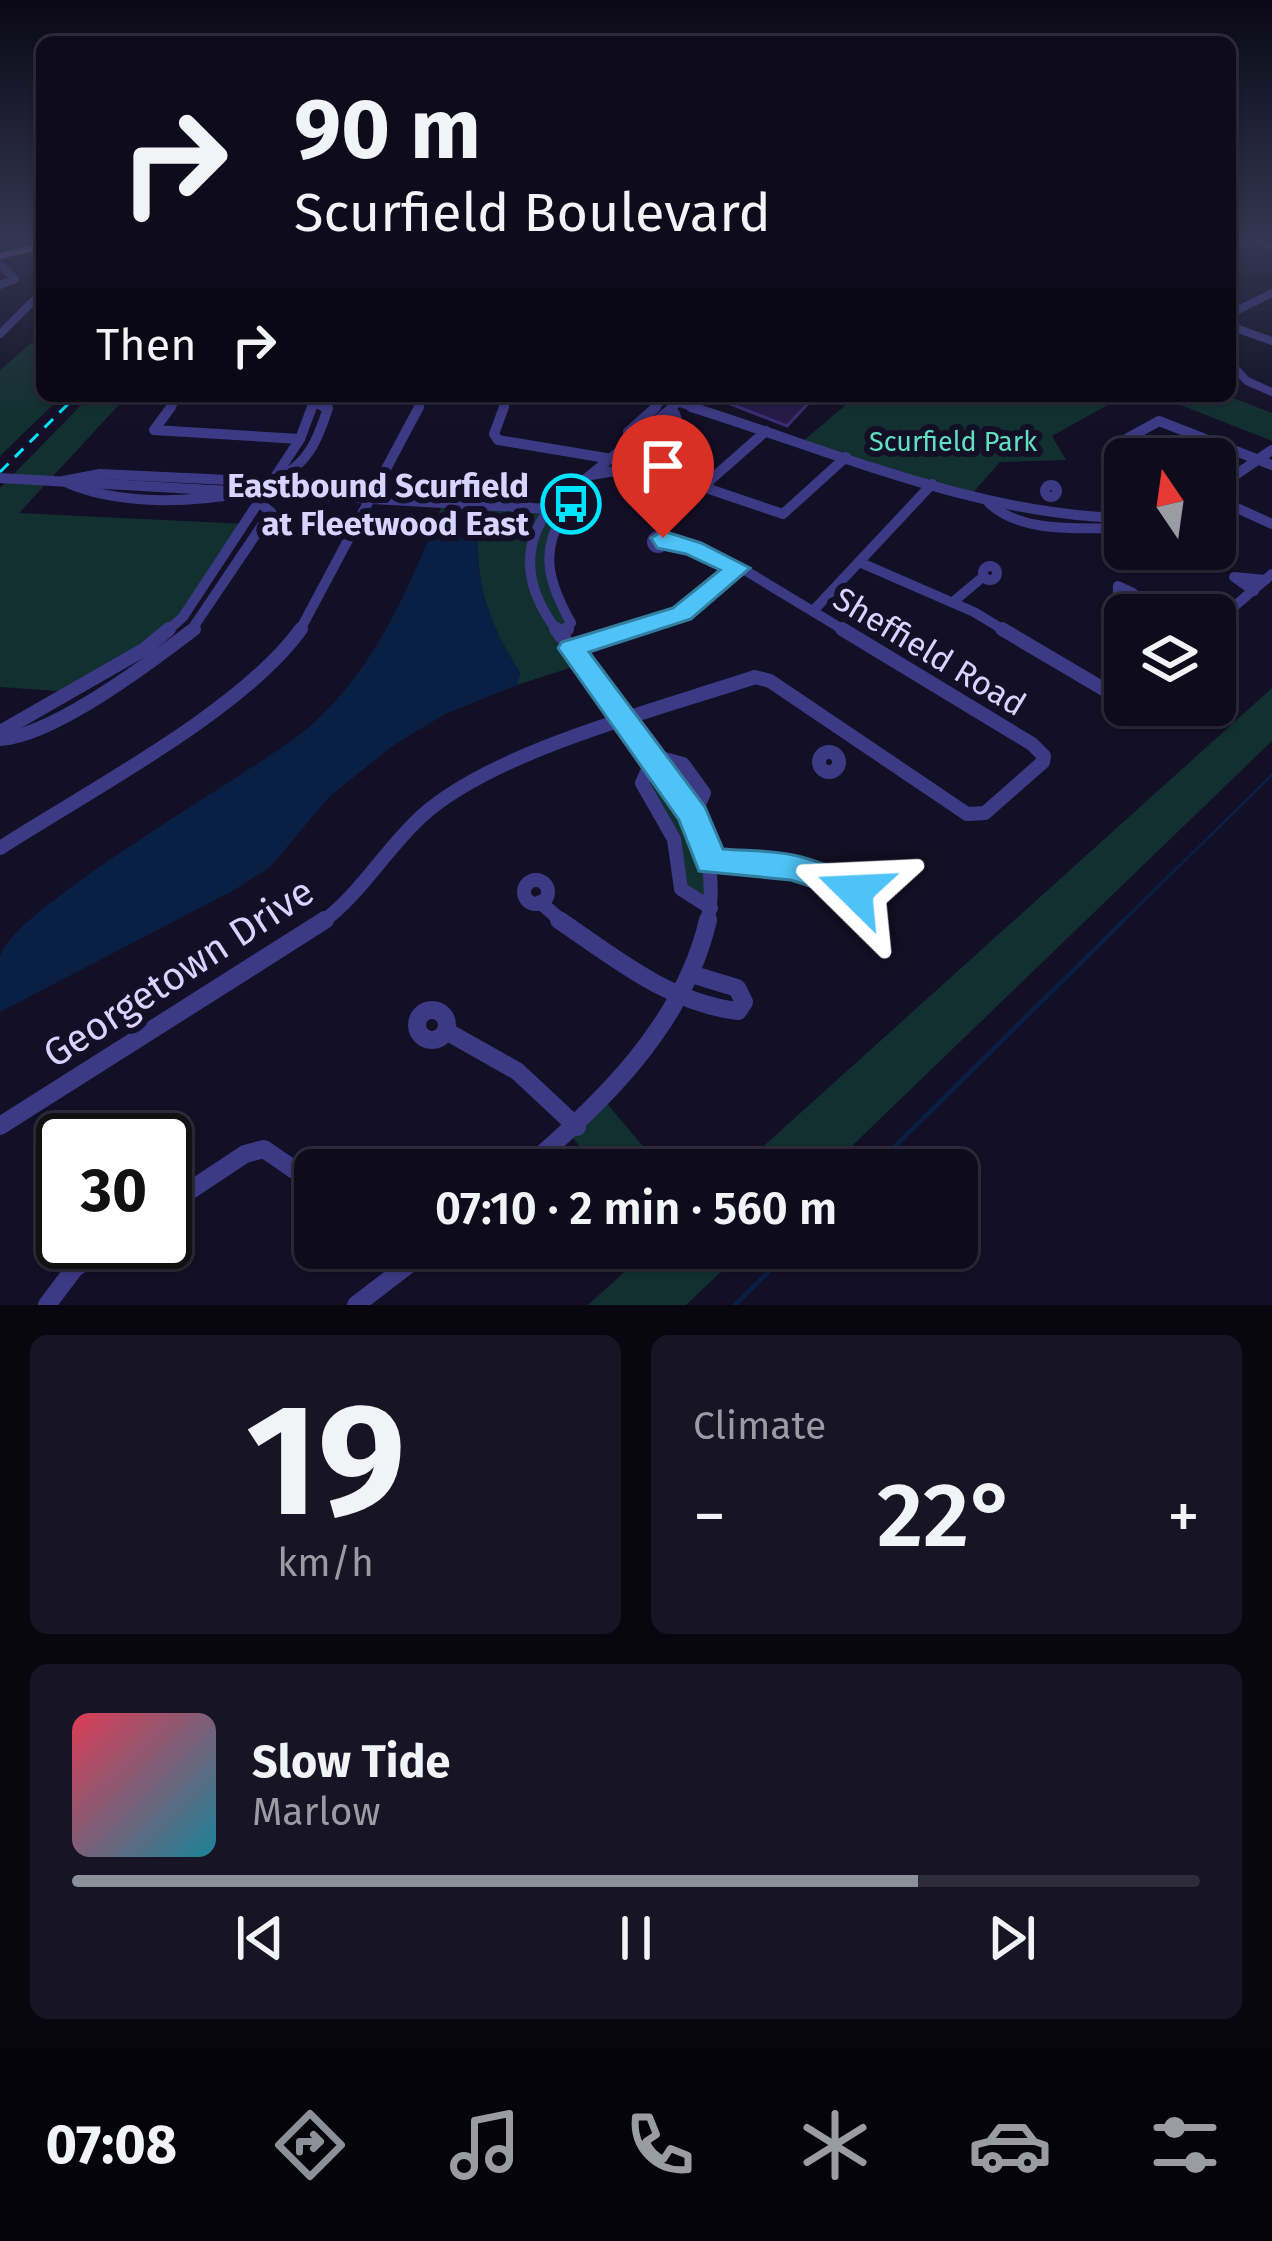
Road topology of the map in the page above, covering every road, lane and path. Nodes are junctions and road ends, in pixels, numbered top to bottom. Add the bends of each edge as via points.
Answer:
1 (36, 300) edge
2 (1262, 300) edge
3 (1236, 317) edge
4 (0, 319) edge
5 (18, 319) junction
6 (1236, 323) edge
7 (0, 334) edge
8 (1272, 338) edge
9 (1236, 369) edge
10 (1272, 392) edge
11 (174, 402) edge
12 (314, 402) edge
13 (318, 402) edge
14 (421, 402) edge
15 (506, 402) edge
16 (679, 403) edge
17 (766, 431) junction
18 (1128, 438) edge
19 (1203, 438) edge
20 (301, 439) junction
21 (635, 440) junction
22 (1272, 450) edge
23 (1236, 451) edge
24 (846, 457) junction
25 (611, 459) junction
26 (1259, 460) junction
27 (1272, 465) edge
28 (0, 478) edge
29 (1236, 478) edge
30 (275, 479) junction
31 (585, 479) junction
32 (63, 482) junction
33 (932, 484) junction
34 (248, 491) junction
35 (1056, 495) dead end
36 (372, 497) junction
37 (263, 498) junction
38 (988, 502) junction
39 (1236, 505) edge
40 (548, 509) junction
41 (1071, 517) junction
42 (1104, 518) edge
43 (1272, 524) edge
44 (1104, 526) edge
45 (666, 543) dead end
46 (859, 562) junction
47 (738, 568) junction
48 (984, 576) dead end
49 (1268, 577) edge
50 (1254, 591) junction
51 (953, 602) junction
52 (1236, 606) edge
53 (813, 611) junction
54 (566, 642) junction
55 (1104, 690) edge
56 (627, 721) junction
57 (0, 735) edge
58 (859, 740) junction
59 (654, 756) junction
60 (836, 756) dead end
61 (0, 848) edge
62 (711, 862) junction
63 (843, 892) dead end
64 (540, 902) dead end
65 (711, 908) junction
66 (691, 974) junction
67 (683, 997) junction
68 (446, 1030) dead end
69 (0, 1126) edge
70 (577, 1126) junction
71 (549, 1149) edge
72 (294, 1170) edge
73 (192, 1189) edge
74 (74, 1269) edge
75 (396, 1269) edge
76 (47, 1305) edge
77 (356, 1305) edge

1 - 5 street
2 - 3 street
4 - 5 street
5 - 7 street
6 - 8 street
9 - 10 street
11 - 20 street via 154,430
12 - 20 street
13 - 30 street via 328,408 319,439 297,472
14 - 36 street
15 - 25 street via 499,440
16 - 17 street
16 - 21 street
16 - 21 street via 632,425
16 - 31 street via 678,424 615,470
17 - 24 street
17 - 24 street via 709,489 783,514
18 - 19 street via 1159,421
20 - 30 street
21 - 25 street
22 - 26 street
23 - 26 street
24 - 33 street
25 - 31 street
26 - 27 street
26 - 29 street
28 - 32 street
30 - 37 street
31 - 40 street
31 - 54 street via 546,558 553,593 572,623
32 - 34 street via 150,495
32 - 34 street via 100,474 230,480
33 - 38 street
33 - 46 street
34 - 37 street
35 - 41 street
36 - 37 street
36 - 40 street
36 - 61 street via 280,658 213,711
37 - 57 street via 271,512 196,627 144,668 18,739
38 - 41 street
38 - 44 street via 994,512 1030,521
39 - 43 street
40 - 54 street via 529,572
41 - 42 street
45 - 47 street, Sheffield Road
46 - 51 street
46 - 53 street
47 - 53 street, Sheffield Road
47 - 54 street via 682,614
48 - 51 street
49 - 50 street
49 - 50 street via 1234,577
50 - 52 street
51 - 55 street
53 - 58 street, Sheffield Road via 1044,756 991,808 972,814
54 - 56 street
56 - 58 street, Sheffield Road via 755,677
56 - 59 street
56 - 69 street, Georgetown Drive via 508,762 465,786 423,815 331,916 286,949
58 - 60 street
59 - 62 street via 694,816
59 - 65 street via 642,783 674,839 681,889
62 - 63 street via 791,867
62 - 65 street
64 - 67 street
65 - 66 street
66 - 67 street
66 - 67 street via 736,988 744,1002 726,1011
67 - 70 street
68 - 70 street via 471,1040
70 - 71 street
72 - 73 street via 264,1149
74 - 76 street
75 - 77 street

